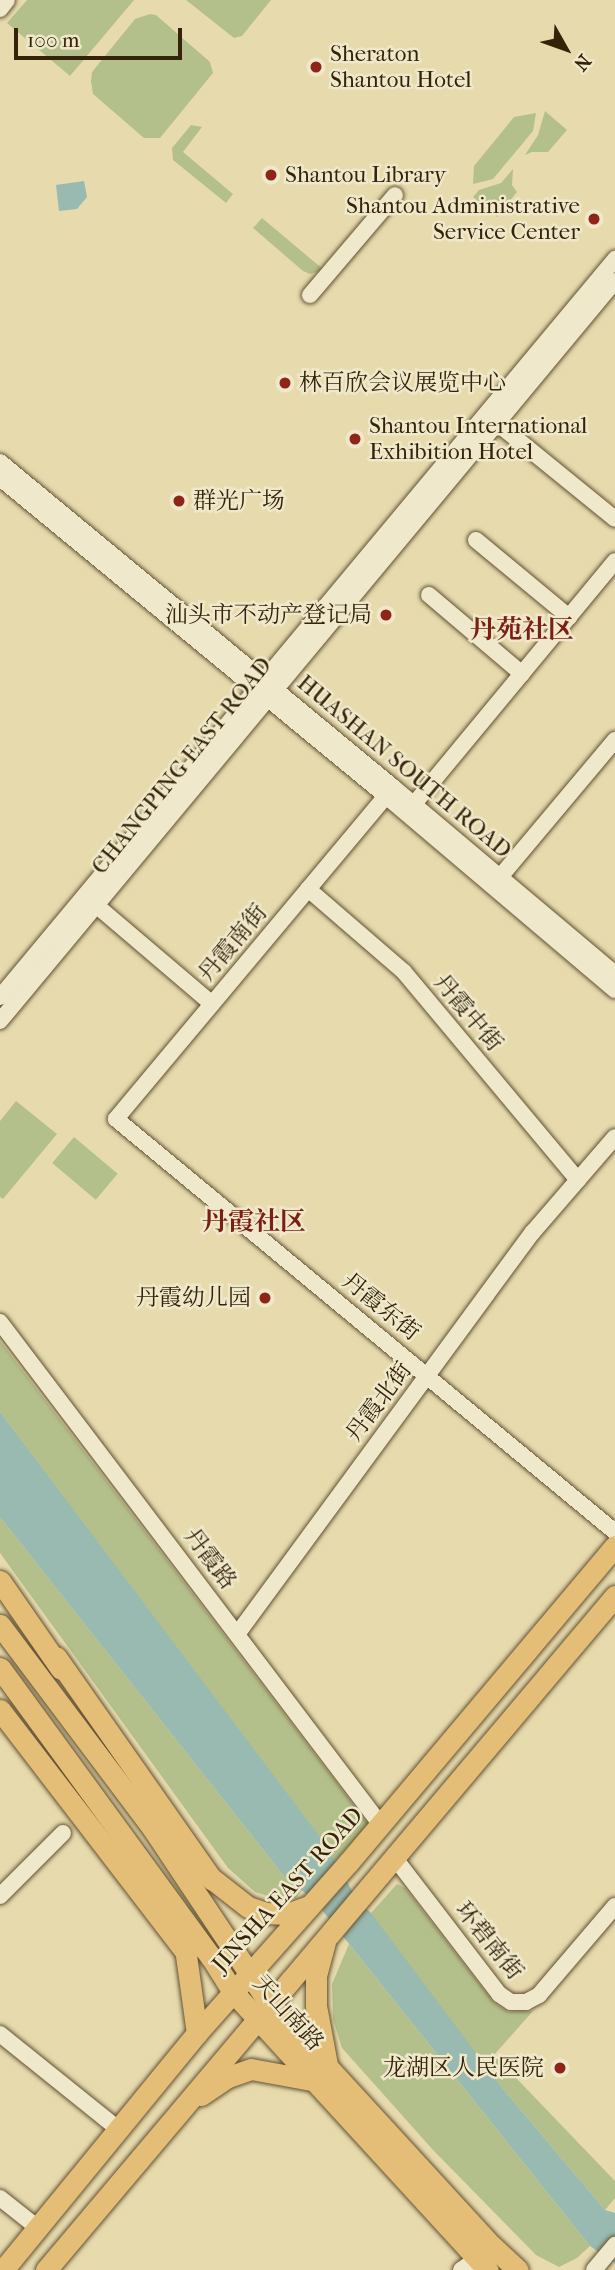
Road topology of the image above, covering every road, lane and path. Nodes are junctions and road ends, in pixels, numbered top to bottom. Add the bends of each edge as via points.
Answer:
1 (7, 0) edge
2 (0, 9) edge
3 (395, 195) dead end
4 (615, 259) edge
5 (615, 281) edge
6 (310, 295) dead end
7 (497, 423) junction
8 (0, 462) edge
9 (3, 485) edge
10 (615, 519) edge
11 (476, 540) dead end
12 (615, 561) edge
13 (429, 595) dead end
14 (569, 617) junction
15 (522, 674) junction
16 (264, 689) junction
17 (615, 740) edge
18 (386, 796) junction
19 (414, 804) junction
20 (500, 877) junction
21 (308, 888) junction
22 (97, 906) junction
23 (615, 974) edge
24 (615, 990) edge
25 (0, 997) edge
26 (212, 1004) junction
27 (2, 1016) edge
28 (116, 1119) joint
29 (615, 1138) edge
30 (578, 1180) junction
31 (0, 1322) edge
32 (427, 1375) junction
33 (615, 1532) edge
34 (615, 1546) edge
35 (0, 1581) edge
36 (615, 1596) edge
37 (0, 1625) edge
38 (238, 1633) junction
39 (56, 1657) junction
40 (0, 1668) edge
41 (0, 1710) edge
42 (104, 1763) junction
43 (71, 1766) junction
44 (382, 1825) junction
45 (153, 1829) junction
46 (62, 1833) dead end
47 (394, 1857) junction
48 (212, 1880) junction
49 (0, 1896) edge
50 (311, 1906) junction
51 (615, 1906) edge
52 (175, 1908) junction
53 (329, 1933) junction
54 (187, 1954) junction
55 (249, 1975) junction
56 (233, 1992) junction
57 (262, 2011) junction
58 (0, 2034) edge
59 (197, 2034) junction
60 (320, 2074) junction
61 (179, 2110) junction
62 (117, 2128) junction
63 (0, 2199) edge
64 (38, 2228) junction
65 (615, 2245) edge
66 (598, 2265) edge
67 (475, 2267) edge
68 (3, 2270) edge
69 (46, 2270) edge
70 (518, 2270) edge

1 - 2 street
3 - 6 street
4 - 16 street, CHANGPING EAST ROAD
5 - 7 street, CHANGPING EAST ROAD
7 - 10 street
7 - 16 street, CHANGPING EAST ROAD
8 - 16 street, HUASHAN SOUTH ROAD
9 - 16 street, HUASHAN SOUTH ROAD
11 - 14 street
12 - 14 street
13 - 15 street
14 - 15 street
15 - 19 street
16 - 18 street, HUASHAN SOUTH ROAD
16 - 19 street, HUASHAN SOUTH ROAD
16 - 22 street, CHANGPING EAST ROAD
16 - 25 street, CHANGPING EAST ROAD
17 - 20 street
18 - 21 street, 丹霞南街
18 - 24 street, HUASHAN SOUTH ROAD
19 - 20 street, HUASHAN SOUTH ROAD
20 - 23 street, HUASHAN SOUTH ROAD
21 - 26 street, 丹霞南街
21 - 30 street, 丹霞中街 via 404,972
22 - 26 street
22 - 27 street, CHANGPING EAST ROAD
26 - 28 street, 丹霞南街
28 - 32 street, 丹霞东街
29 - 30 street, 丹霞北街
30 - 32 street, 丹霞北街 via 533,1232
31 - 38 street, 丹霞路
32 - 33 street, 丹霞东街
32 - 38 street, 丹霞北街
34 - 44 main road, JINSHA EAST ROAD
35 - 39 main road, 天山南路
36 - 47 main road
37 - 42 main road, 天山南路
38 - 44 street, 丹霞路
39 - 42 main road, 天山南路
39 - 48 main road, 天山南路
40 - 43 main road, 天山南路
41 - 43 main road
41 - 54 main road
42 - 45 main road, 天山南路
43 - 52 main road, 天山南路
44 - 50 main road, JINSHA EAST ROAD
45 - 48 main road
45 - 55 main road, 天山南路
46 - 49 street
47 - 51 street, 环碧南街 via 499,1994 511,2002 526,2002 539,1995
47 - 53 main road
48 - 50 main road via 248,1907 266,1913 287,1914
50 - 55 main road, JINSHA EAST ROAD
52 - 54 main road
52 - 56 main road, 天山南路
53 - 57 main road
53 - 60 main road via 316,1976
54 - 59 main road
55 - 56 main road, JINSHA EAST ROAD
55 - 57 main road, 天山南路
56 - 57 main road, 天山南路
56 - 59 main road, JINSHA EAST ROAD
57 - 60 main road, 天山南路
57 - 61 main road
58 - 62 street
59 - 62 main road, JINSHA EAST ROAD
60 - 61 main road via 251,2069 228,2077
60 - 67 main road, 天山南路
60 - 70 main road, 天山南路
61 - 69 main road
62 - 64 main road, JINSHA EAST ROAD
63 - 64 street
64 - 68 main road, JINSHA EAST ROAD
65 - 66 street

